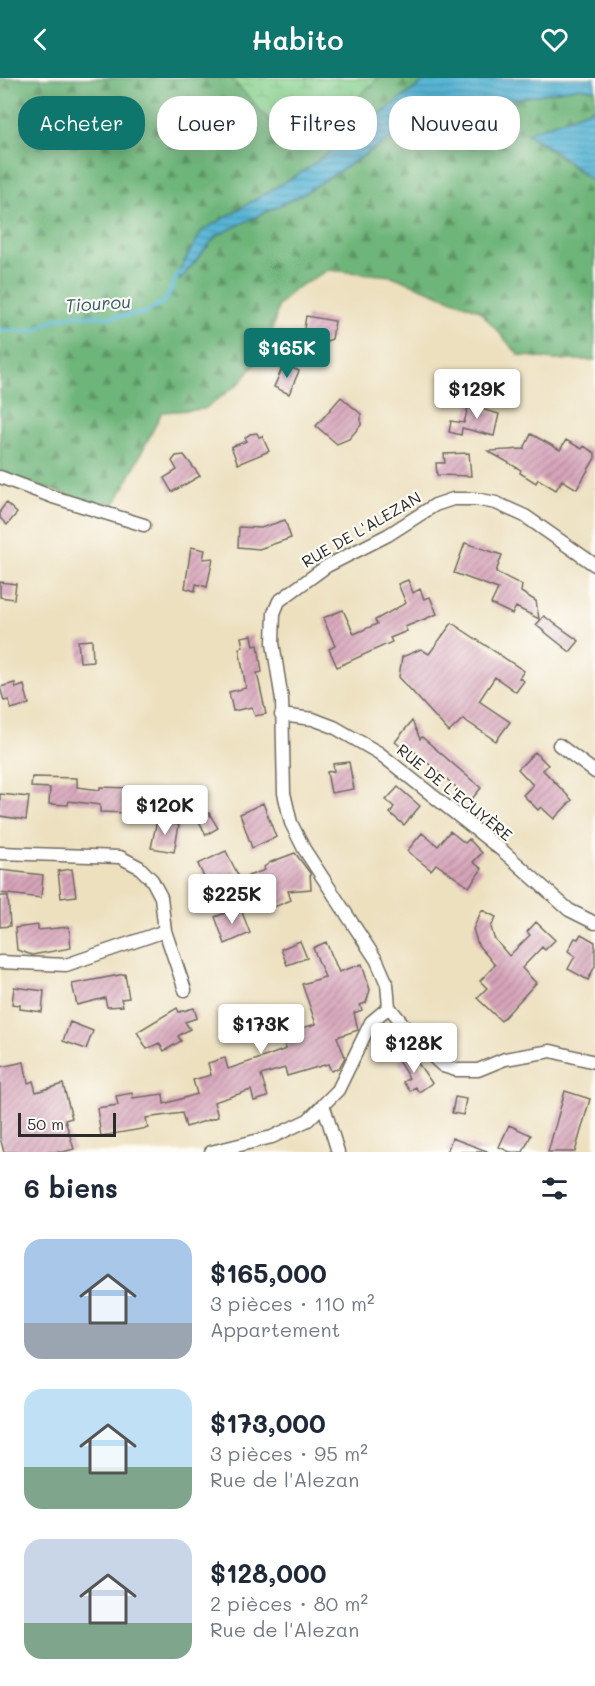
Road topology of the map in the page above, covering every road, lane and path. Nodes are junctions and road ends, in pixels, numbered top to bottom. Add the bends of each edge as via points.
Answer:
1 (0, 477) edge
2 (144, 525) dead end
3 (595, 565) edge
4 (280, 715) junction
5 (559, 744) dead end
6 (595, 772) edge
7 (0, 853) edge
8 (595, 923) edge
9 (165, 931) junction
10 (0, 962) edge
11 (185, 990) dead end
12 (389, 1007) junction
13 (595, 1062) edge
14 (324, 1107) junction
15 (211, 1152) edge
16 (338, 1152) edge

1 - 2 street
3 - 4 street, RUE DE L'ALEZAN via 525,516 496,503 476,498 435,505 388,535 327,566 279,601 274,613 273,643 282,700
4 - 8 street, RUE DE L'ECUYÈRE via 314,719 379,753 504,852 569,910
4 - 12 street, RUE DE L'ALEZAN via 284,793 291,823 377,961 387,984
5 - 6 street
7 - 9 street via 120,857 152,880 161,897
9 - 10 street via 66,965
9 - 11 street
12 - 13 street via 421,1046 443,1066 456,1070 478,1070 505,1059 551,1051
12 - 14 street via 370,1022 338,1090
14 - 15 street via 308,1120 272,1137
14 - 16 street

